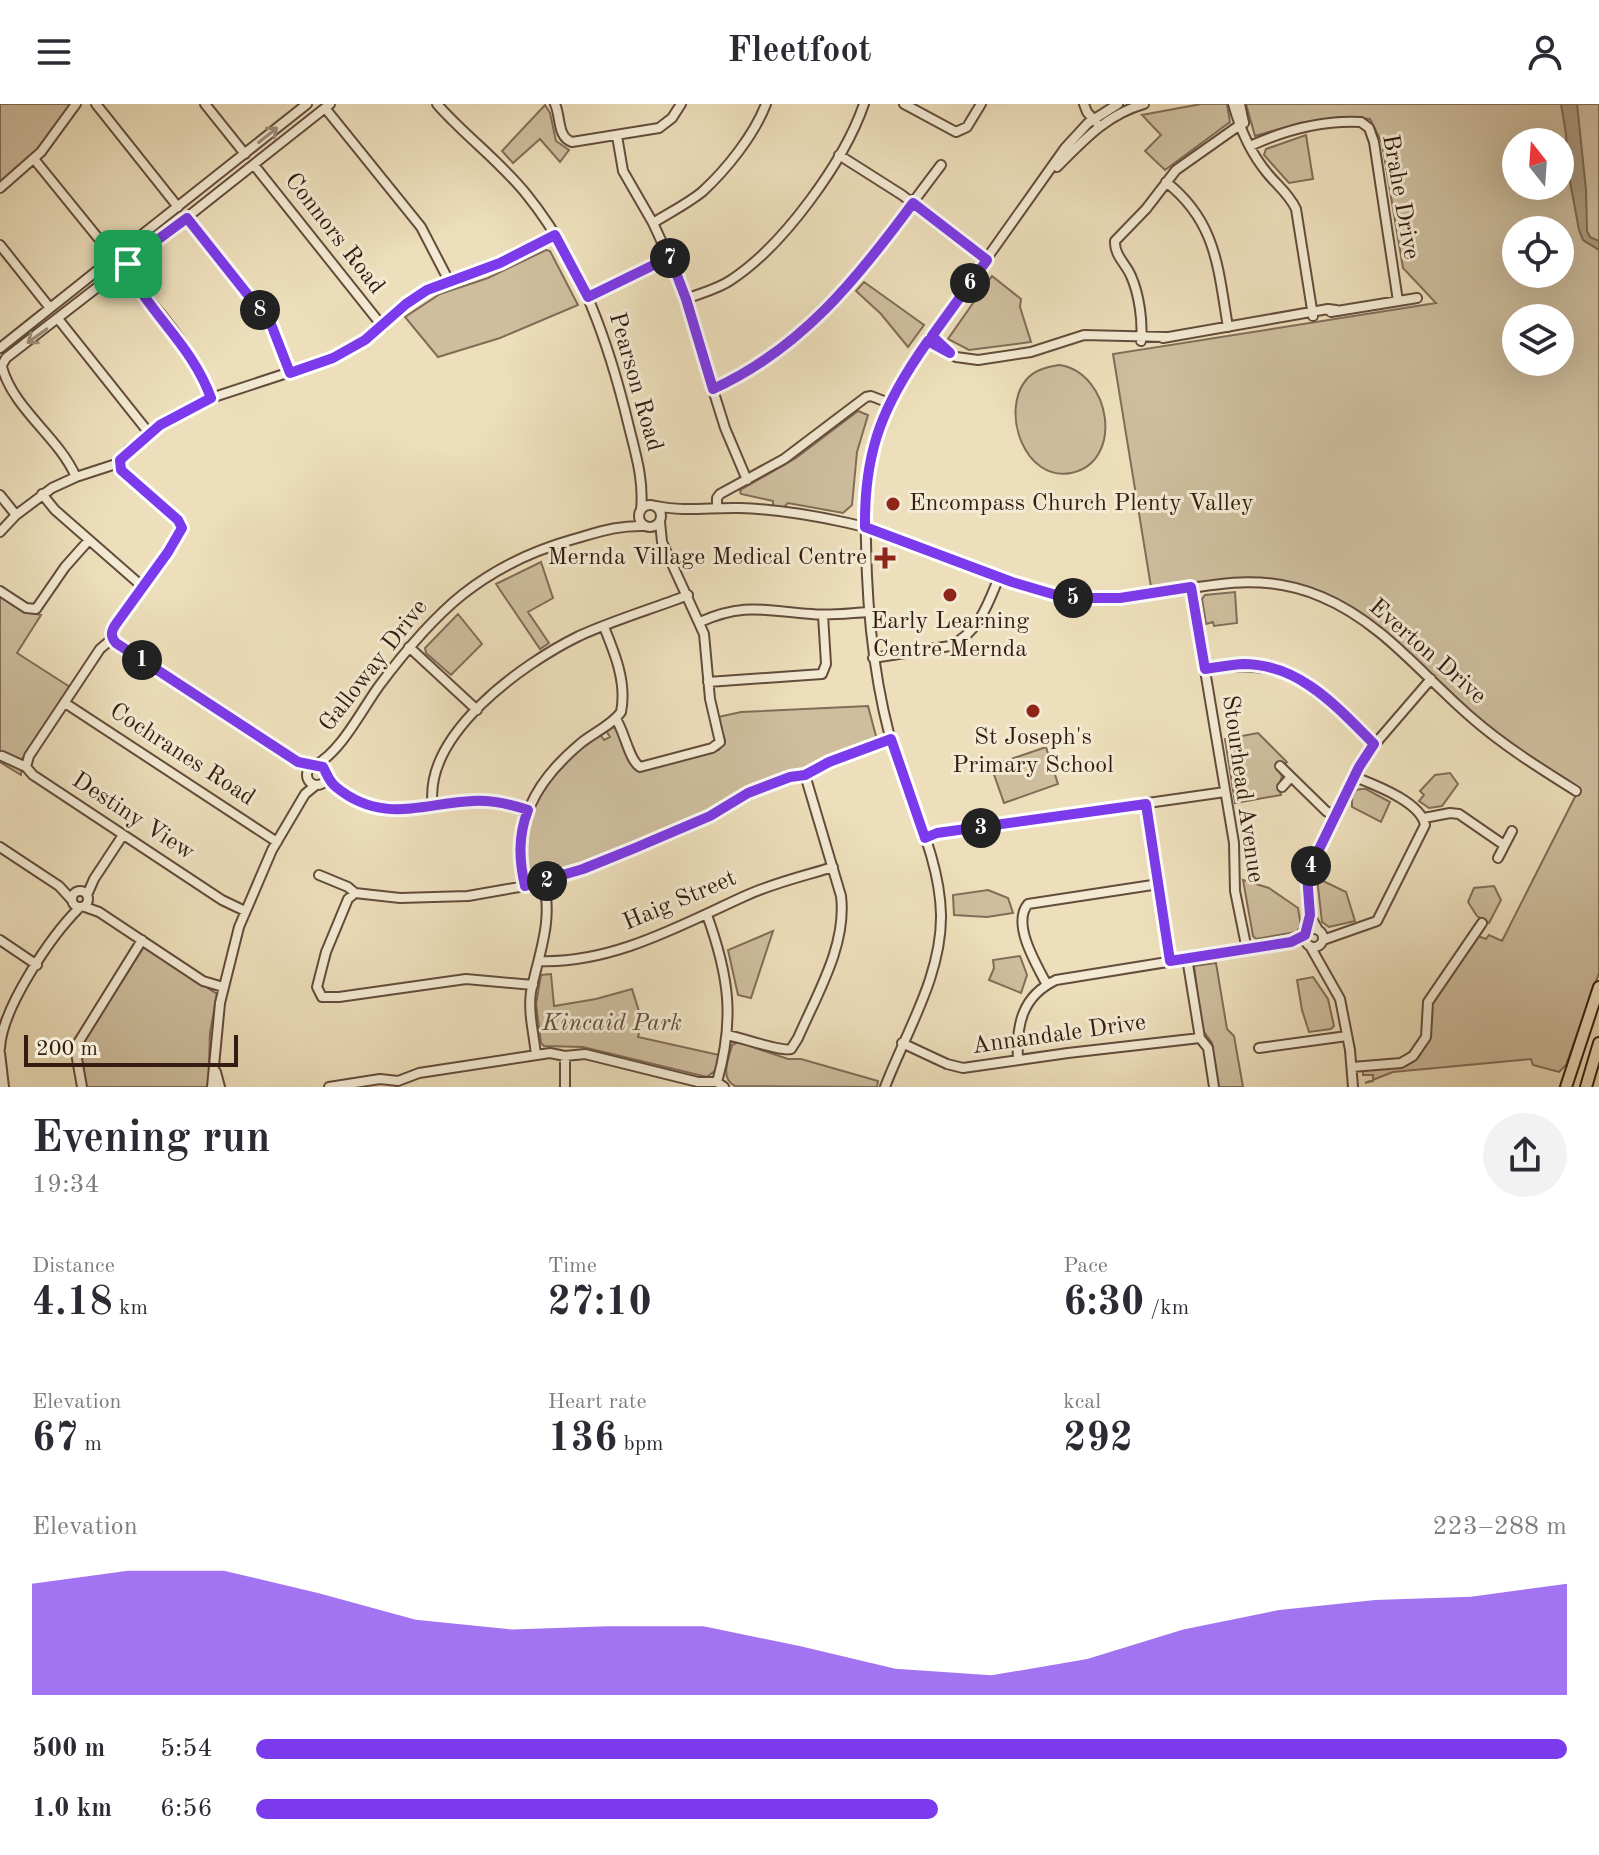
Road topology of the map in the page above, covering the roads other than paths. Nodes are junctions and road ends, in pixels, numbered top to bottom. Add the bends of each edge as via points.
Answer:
1 (76, 104) edge
2 (96, 104) edge
3 (205, 104) edge
4 (307, 104) edge
5 (437, 104) edge
6 (555, 104) edge
7 (681, 104) edge
8 (766, 104) edge
9 (864, 104) edge
10 (904, 104) edge
11 (981, 104) edge
12 (1087, 104) edge
13 (1118, 104) edge
14 (1144, 104) edge
15 (1233, 104) edge
16 (1240, 104) edge
17 (328, 106) edge
18 (1097, 120) junction
19 (1242, 124) junction
20 (617, 136) junction
21 (1250, 146) junction
22 (245, 154) junction
23 (839, 155) junction
24 (34, 159) junction
25 (254, 165) junction
26 (941, 165) dead end
27 (211, 181) junction
28 (1166, 182) junction
29 (0, 188) edge
30 (220, 192) junction
31 (913, 203) junction
32 (178, 207) junction
33 (187, 218) junction
34 (653, 223) junction
35 (555, 235) junction
36 (0, 245) edge
37 (113, 257) junction
38 (670, 257) junction
39 (988, 258) junction
40 (123, 269) junction
41 (449, 281) junction
42 (588, 297) junction
43 (1417, 298) dead end
44 (686, 299) junction
45 (1398, 301) junction
46 (50, 308) junction
47 (1312, 314) junction
48 (59, 320) junction
49 (383, 327) junction
50 (1228, 327) junction
51 (930, 338) junction
52 (1141, 338) junction
53 (0, 348) edge
54 (1, 365) edge
55 (290, 373) junction
56 (0, 380) edge
57 (9, 387) junction
58 (713, 389) junction
59 (211, 398) junction
60 (889, 403) junction
61 (149, 433) junction
62 (119, 463) junction
63 (76, 477) junction
64 (747, 480) junction
65 (642, 485) junction
66 (42, 494) junction
67 (0, 495) edge
68 (655, 506) junction
69 (717, 508) junction
70 (679, 510) junction
71 (640, 511) junction
72 (16, 515) junction
73 (660, 522) junction
74 (623, 525) junction
75 (646, 526) junction
76 (865, 527) junction
77 (0, 532) edge
78 (89, 540) junction
79 (662, 542) junction
80 (999, 577) junction
81 (143, 587) junction
82 (1191, 587) junction
83 (0, 591) edge
84 (688, 595) junction
85 (868, 612) junction
86 (823, 615) junction
87 (700, 622) junction
88 (604, 627) junction
89 (113, 638) junction
90 (409, 647) junction
91 (873, 658) junction
92 (1205, 669) junction
93 (1431, 679) junction
94 (708, 682) junction
95 (65, 703) junction
96 (477, 710) junction
97 (616, 719) junction
98 (891, 739) junction
99 (1374, 744) junction
100 (331, 754) junction
101 (2, 756) dead end
102 (1280, 766) dead end
103 (26, 767) junction
104 (310, 771) junction
105 (326, 774) junction
106 (805, 775) junction
107 (1291, 777) junction
108 (1355, 777) junction
109 (317, 785) junction
110 (335, 787) junction
111 (1282, 787) dead end
112 (1576, 791) dead end
113 (1225, 792) junction
114 (305, 794) junction
115 (1146, 804) junction
116 (433, 807) junction
117 (528, 810) junction
118 (1336, 817) junction
119 (1425, 822) junction
120 (1512, 831) dead end
121 (123, 835) junction
122 (925, 840) junction
123 (277, 842) junction
124 (1504, 845) junction
125 (0, 847) edge
126 (1498, 858) dead end
127 (833, 867) junction
128 (319, 875) dead end
129 (543, 882) junction
130 (1159, 884) junction
131 (525, 886) junction
132 (355, 893) junction
133 (80, 899) junction
134 (245, 911) junction
135 (707, 915) junction
136 (1487, 935) dead end
137 (1314, 938) junction
138 (0, 940) edge
139 (142, 940) junction
140 (1247, 950) junction
141 (1187, 958) junction
142 (539, 961) junction
143 (1170, 961) junction
144 (37, 965) junction
145 (533, 985) junction
146 (1047, 985) junction
147 (223, 987) junction
148 (1599, 987) edge
149 (2, 1025) edge
150 (727, 1035) junction
151 (1347, 1036) junction
152 (1196, 1038) junction
153 (1599, 1043) edge
154 (902, 1046) junction
155 (1259, 1048) dead end
156 (0, 1050) edge
157 (536, 1055) junction
158 (565, 1056) junction
159 (1018, 1060) junction
160 (215, 1067) junction
161 (1352, 1067) junction
162 (399, 1084) edge
163 (721, 1085) edge
164 (4, 1087) edge
165 (82, 1087) edge
166 (212, 1087) edge
167 (220, 1087) edge
168 (329, 1087) edge
169 (565, 1087) edge
170 (885, 1087) edge
171 (1214, 1087) edge
172 (1353, 1087) edge
173 (1566, 1087) edge
174 (1586, 1087) edge

1 - 24 street
2 - 32 street
3 - 22 street
22 -> 4 street
5 - 35 street, Pearson Road via 512,178
6 - 20 street via 567,141
7 - 20 street via 659,128
8 - 34 street via 734,155 701,192
9 - 23 street
10 - 11 street via 956,132 967,127
12 - 18 street
13 - 18 street
14 - 18 street
15 - 19 street
16 - 19 street
17 - 25 street
17 - 41 street via 421,227
18 - 39 street via 1065,148
19 - 21 street
19 - 28 street via 1186,161
20 - 34 street via 623,171
21 - 45 street, Brahe Drive via 1317,124 1365,124 1374,142
21 - 47 street via 1296,209
22 - 27 street
23 - 31 street
23 - 44 street via 798,215 756,260 727,282
24 - 29 street
24 - 37 street
25 - 30 street
25 - 49 street, Connors Road
26 - 31 street
27 - 30 street
27 - 32 street
28 - 50 street via 1180,193 1214,246
28 - 52 street via 1114,245 1133,280
30 - 33 street
31 - 39 street
31 - 58 street via 864,269 812,324 763,362
32 - 37 street
33 - 40 street
33 - 55 street via 271,324
34 - 38 street
35 - 41 street
35 - 42 street, Pearson Road
36 - 46 street
37 - 40 street via 110,268
37 - 40 street via 124,255
37 - 46 street
38 - 42 street
38 - 44 street
39 - 51 street
40 - 48 street
40 - 59 street via 190,353
41 - 49 street via 415,297
42 - 65 street, Pearson Road via 615,374
43 - 45 street
44 - 58 street
45 - 47 street
46 - 53 street
47 - 50 street
48 -> 54 street
48 - 61 street
49 - 55 street via 346,352
50 - 52 street
51 - 52 street via 963,359 978,360 1031,352 1084,335
51 - 60 street
54 - 57 street
55 - 59 street
56 - 57 street
57 - 63 street
58 - 64 street
59 - 61 street
60 - 64 street via 866,397
60 - 76 street via 869,464
61 - 62 street
62 - 63 street
62 - 81 street via 182,525
63 - 66 street
64 - 69 street via 720,494
65 - 68 street, Pearson Road
65 - 71 street, Pearson Road
66 - 72 street
66 - 78 street
67 - 72 street
68 - 70 street
68 - 71 street
68 - 73 street
69 - 70 street
69 - 76 street via 797,512
70 - 73 street
71 - 74 street, Galloway Drive
71 - 75 street
72 - 77 street
73 - 75 street
73 - 79 street
74 - 75 street, Galloway Drive
74 - 90 street, Galloway Drive via 537,550 498,568 449,604
75 - 79 street
76 - 80 street, Everton Drive
76 - 85 street
78 - 81 street
78 - 83 street via 38,607 26,608
79 - 84 street
80 - 82 street, Everton Drive via 1079,598 1120,598
80 - 91 street via 984,615 958,642
81 - 89 street via 116,624
82 - 92 street, Stourhead Avenue
82 - 93 street, Everton Drive via 1263,582 1323,597 1369,624
84 - 87 street
84 - 88 street
85 - 86 street
85 - 91 street
86 - 87 street via 741,609
86 - 94 street via 822,674
87 - 94 street
88 - 96 street via 565,643
88 - 97 street via 621,679 623,702
89 - 95 street
89 - 104 street
90 - 96 street
90 - 100 street, Galloway Drive
91 - 98 street
92 - 99 street via 1253,665 1289,674 1318,691
92 - 113 street, Stourhead Avenue
93 - 99 street
93 - 112 street, Everton Drive via 1490,733
94 - 97 street via 720,737 712,748 640,767
95 - 103 street
95 - 123 street, Cochranes Road
96 - 116 street via 436,769
97 - 117 street via 562,761
98 - 106 street
98 - 122 street
99 - 108 street
100 - 104 street, Galloway Drive
100 - 105 street, Galloway Drive
101 - 103 street, Destiny View
102 - 107 street
103 - 121 street, Destiny View
104 - 105 street via 320,766
104 - 109 street
104 - 114 street
105 - 109 street
105 - 110 street
106 - 127 street
106 - 129 street via 756,789 690,826
107 - 111 street
107 - 118 street
108 - 118 street
108 - 119 street via 1395,795
109 - 110 street
109 - 114 street
110 - 116 street via 382,807
113 - 115 street
113 - 140 street, Stourhead Avenue
114 - 123 street
115 - 122 street
115 - 130 street
116 - 117 street via 484,800
117 - 131 street via 519,850
118 - 137 street via 1307,874
119 - 124 street via 1454,813
119 - 137 street via 1380,918
120 - 124 street
121 - 133 street
121 - 134 street, Destiny View
122 - 154 street via 939,888 940,937 934,967
123 - 134 street
124 - 126 street
125 - 133 street
127 - 135 street, Haig Street via 746,895
127 - 150 street via 843,906 839,942 795,1045 784,1051
128 - 132 street
129 - 131 street
129 - 142 street via 548,904
130 - 143 street
130 - 146 street via 1028,904 1023,913 1025,938
131 - 132 street via 468,896
132 - 145 street via 326,952 319,995 339,997 466,979
133 - 139 street
133 - 144 street
134 - 147 street
135 - 142 street, Haig Street via 611,951
135 - 150 street via 726,979
136 - 161 street via 1480,926 1428,1002 1426,1037 1413,1056 1401,1063
137 - 140 street
137 - 151 street via 1318,963 1338,994
138 - 144 street
139 - 147 street via 203,981
139 - 165 street via 78,1043
140 - 141 street
141 - 143 street
141 - 152 street
142 - 145 street
143 - 146 street
144 - 149 street
145 - 157 street
146 - 159 street via 1021,1015
147 - 160 street
148 - 173 main road
149 - 156 street
150 - 163 street
151 - 155 street
151 - 161 street
152 - 159 street, Annandale Drive
152 - 171 street via 1208,1048
153 - 174 main road
154 - 159 street, Annandale Drive via 957,1068
154 - 170 street
156 - 164 street
157 - 158 street
157 - 162 street via 419,1073
158 - 163 street via 585,1054 666,1079
158 - 169 street
160 - 166 street
160 - 167 street
161 - 172 street
162 - 168 street via 380,1079

